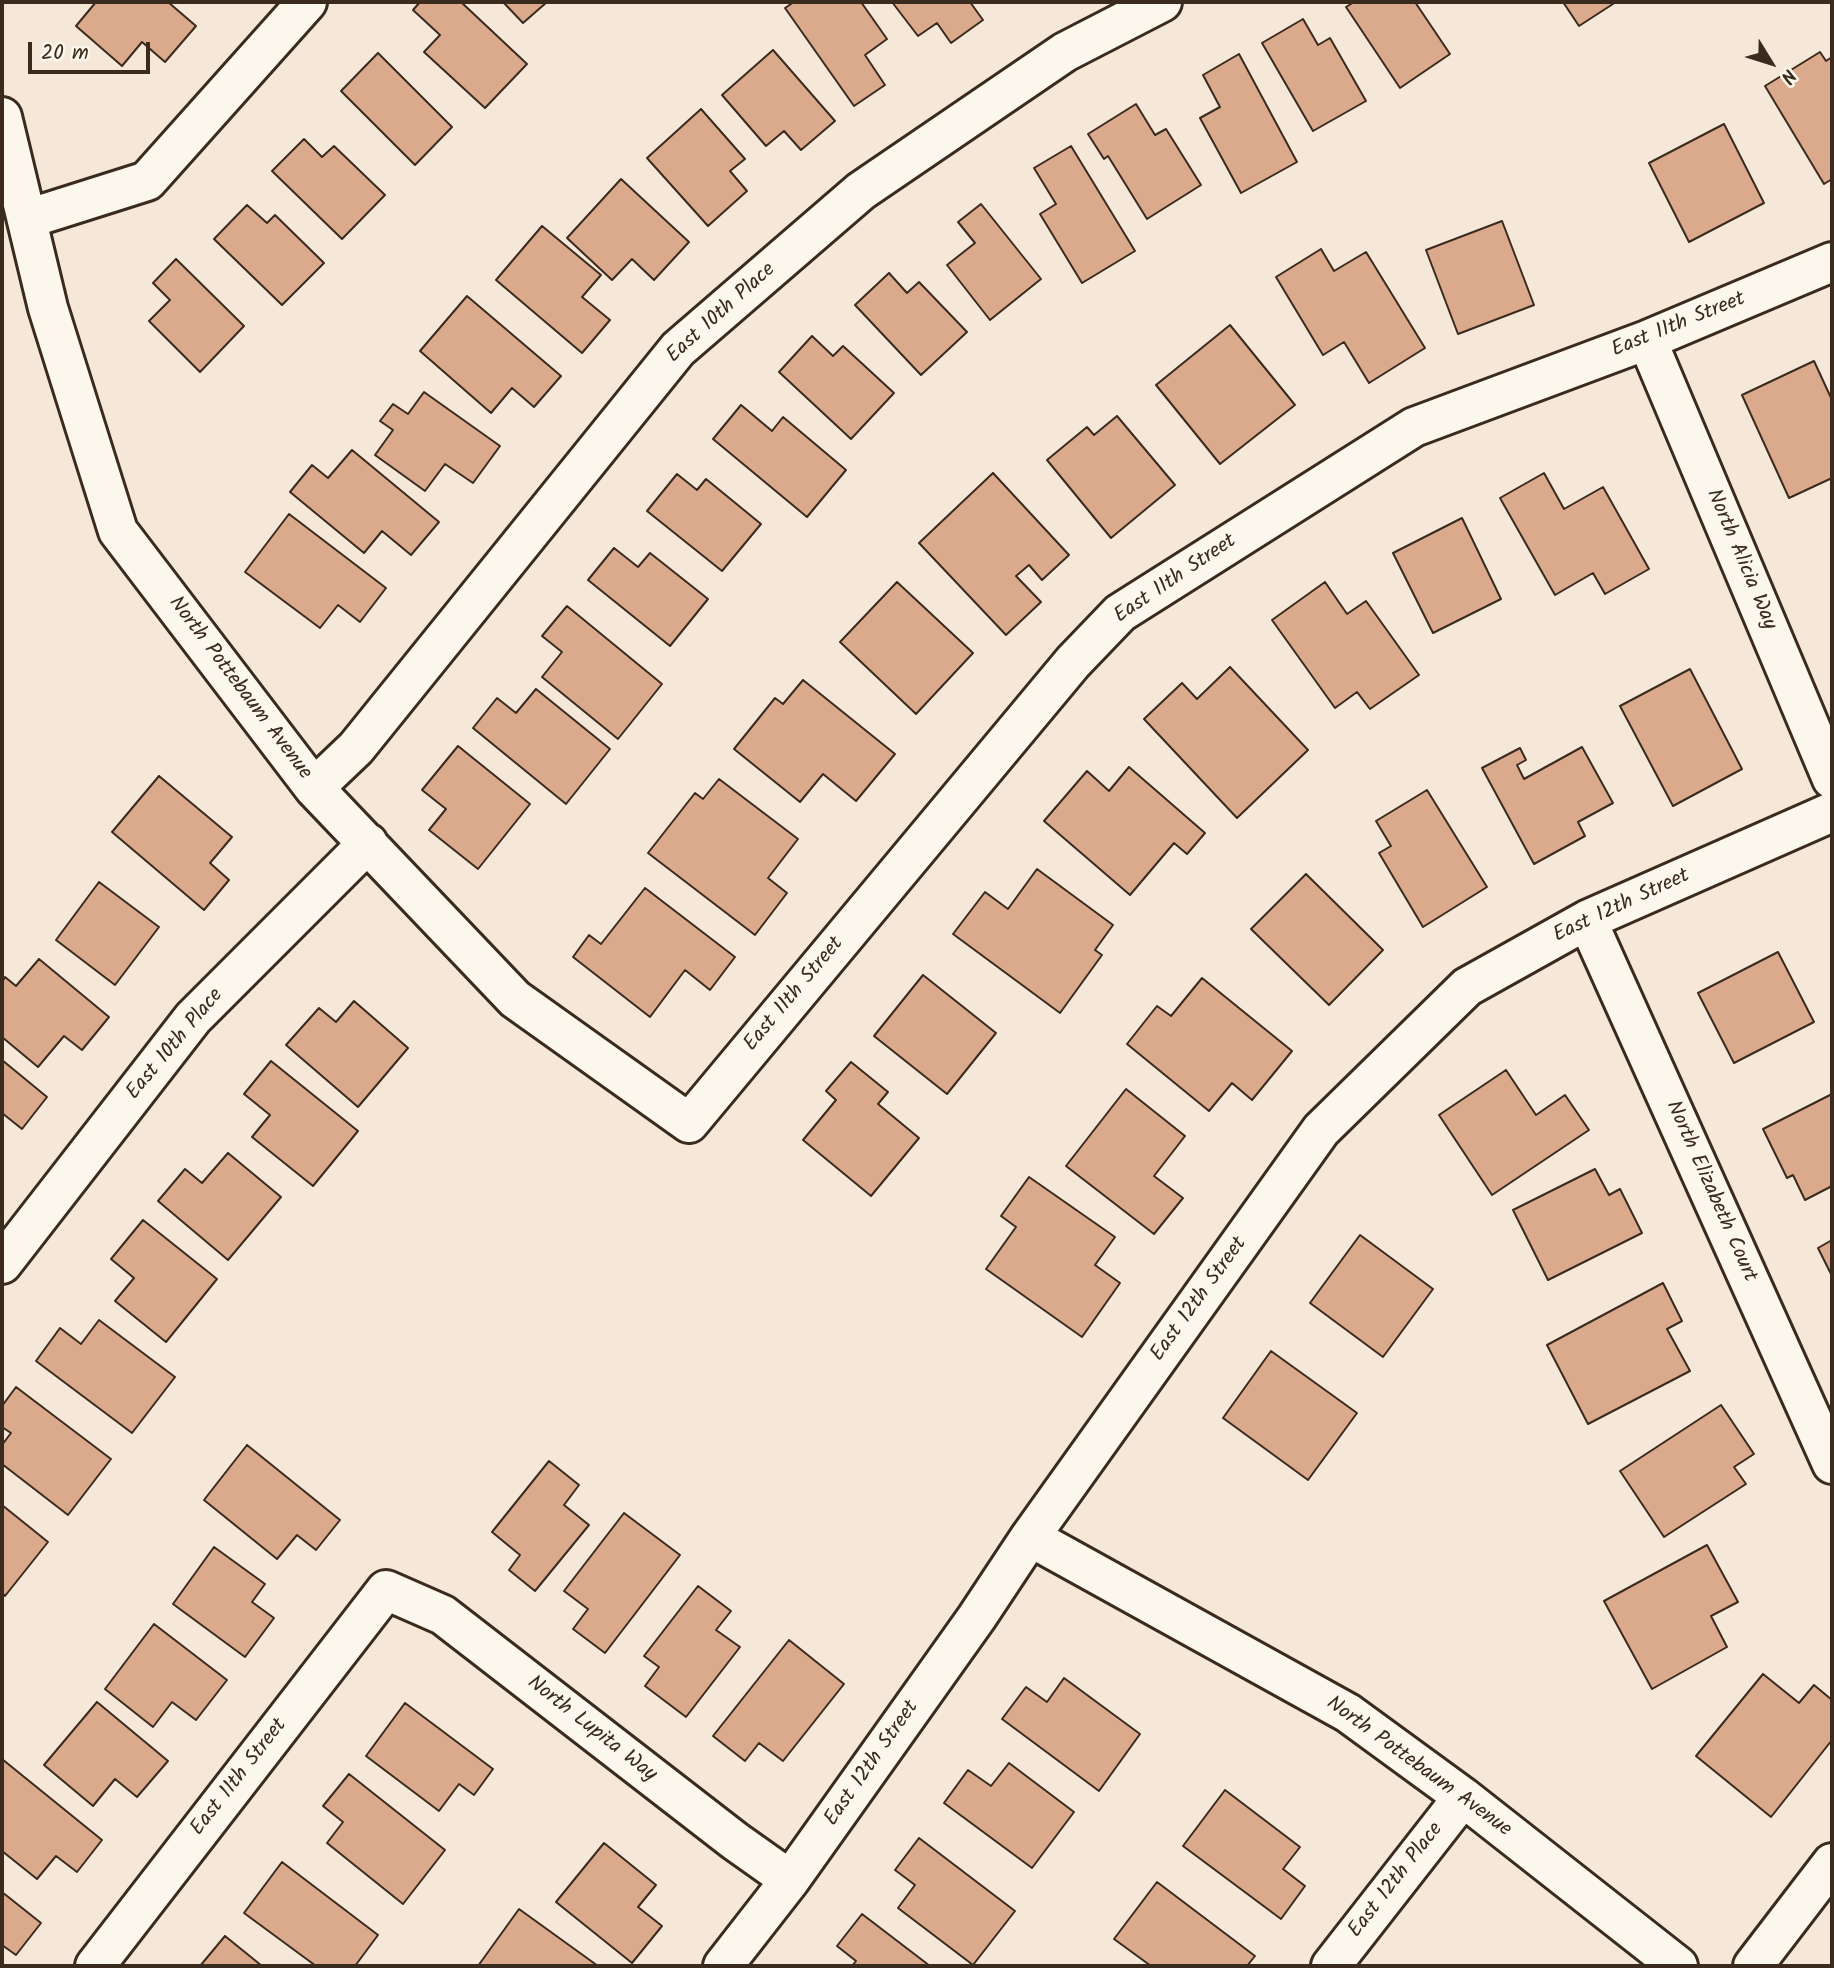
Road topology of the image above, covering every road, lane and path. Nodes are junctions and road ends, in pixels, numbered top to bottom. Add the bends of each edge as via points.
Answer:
1 (307, 2) edge
2 (1162, 2) edge
3 (2, 117) edge
4 (27, 219) junction
5 (1832, 262) edge
6 (1647, 340) junction
7 (1832, 779) edge
8 (314, 788) junction
9 (1832, 812) edge
10 (368, 842) junction
11 (1587, 920) junction
12 (689, 1123) joint
13 (2, 1264) edge
14 (1832, 1464) edge
15 (1030, 1537) junction
16 (386, 1590) joint
17 (1463, 1797) junction
18 (1832, 1863) edge
19 (790, 1880) junction
20 (95, 1966) edge
21 (723, 1966) edge
22 (1331, 1966) edge
23 (1678, 1966) edge
24 (1753, 1966) edge

1 - 4 street via 147,181
2 - 8 street, East 10th Place via 1065,52 861,191 678,349 356,748
3 - 4 street, North Pottebaum Avenue
4 - 8 street, North Pottebaum Avenue via 48,308 118,531
5 - 6 street, East 11th Street
6 - 7 street, North Alicia Way
6 - 12 street, East 11th Street via 1414,427 1120,612 1073,662
8 - 10 street, North Pottebaum Avenue
9 - 11 street, East 12th Street
10 - 12 street, North Pottebaum Avenue via 516,999
10 - 13 street, East 10th Place via 193,1018
11 - 14 street, North Elizabeth Court
11 - 15 street, East 12th Street via 1466,987 1321,1130
15 - 17 street, North Pottebaum Avenue via 1348,1713
15 - 19 street, East 12th Street
16 - 19 street, North Lupita Way via 443,1615
16 - 20 street, East 11th Street
17 - 22 street, East 12th Place
17 - 23 street, North Pottebaum Avenue
18 - 24 street
19 - 21 street, East 12th Street

